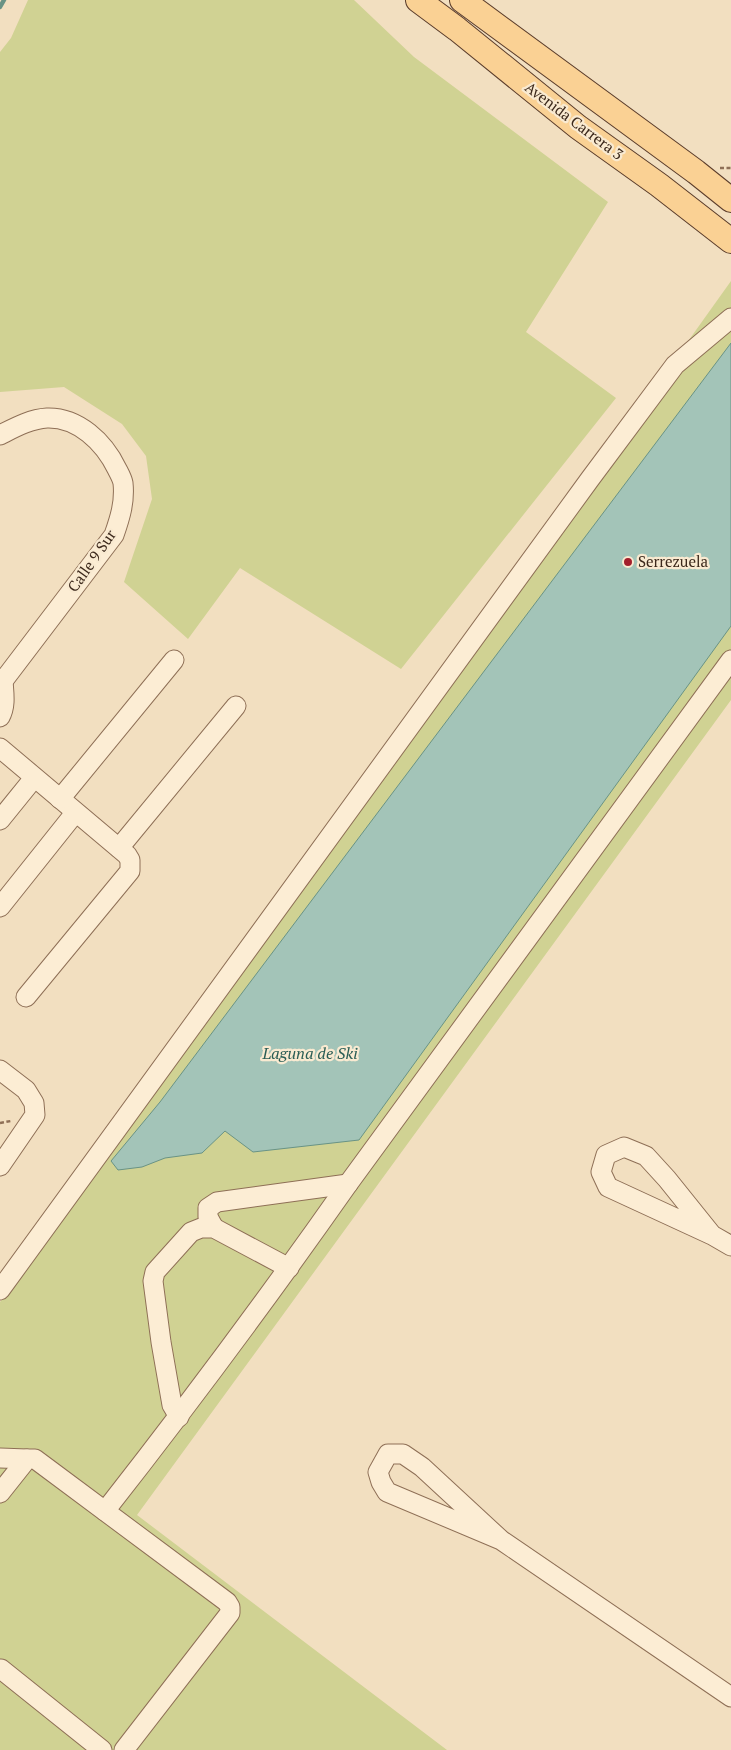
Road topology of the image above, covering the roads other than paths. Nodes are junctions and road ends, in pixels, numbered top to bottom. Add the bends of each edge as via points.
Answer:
1 (418, 0) edge
2 (462, 0) edge
3 (726, 191) edge
4 (731, 241) edge
5 (731, 318) edge
6 (0, 435) edge
7 (174, 660) dead end
8 (731, 660) edge
9 (1, 683) edge
10 (236, 706) dead end
11 (0, 717) edge
12 (0, 748) edge
13 (34, 778) junction
14 (60, 799) junction
15 (75, 813) junction
16 (0, 820) edge
17 (119, 848) junction
18 (0, 907) edge
19 (26, 997) dead end
20 (0, 1070) edge
21 (0, 1166) edge
22 (348, 1184) junction
23 (214, 1228) junction
24 (712, 1235) junction
25 (731, 1246) edge
26 (289, 1268) junction
27 (0, 1290) edge
28 (178, 1417) junction
29 (0, 1458) edge
30 (27, 1459) junction
31 (0, 1494) edge
32 (105, 1511) junction
33 (502, 1540) junction
34 (0, 1669) edge
35 (731, 1697) edge
36 (102, 1750) edge
37 (124, 1750) edge

1 - 4 main road, Avenida Carrera 3 via 578,127
2 - 3 main road, Avenida Carrera 3
5 - 27 street via 675,364
6 - 9 street, Calle 9 Sur via 21,424 46,418 71,422 92,435 112,458 123,482 122,513 114,536
7 - 14 street
8 - 22 street
9 - 11 street via 4,703
10 - 17 street
12 - 13 street
13 - 14 street
13 - 16 street
14 - 15 street
15 - 17 street
15 - 18 street
17 - 19 street via 130,860 130,871
20 - 21 street via 26,1090 34,1103 35,1115
22 - 23 street via 217,1202 208,1208 208,1217
22 - 26 street
23 - 26 street
23 - 28 street via 191,1232 154,1272 161,1342 172,1405
24 - 24 street via 646,1156 624,1147 606,1155 601,1172 608,1187
24 - 25 street
26 - 28 street
28 - 32 street
29 - 30 street
30 - 31 street
30 - 32 street via 35,1459
32 - 37 street via 230,1607 230,1613
33 - 33 street via 422,1467 403,1454 388,1454 378,1472 387,1492
33 - 35 street
34 - 36 street

